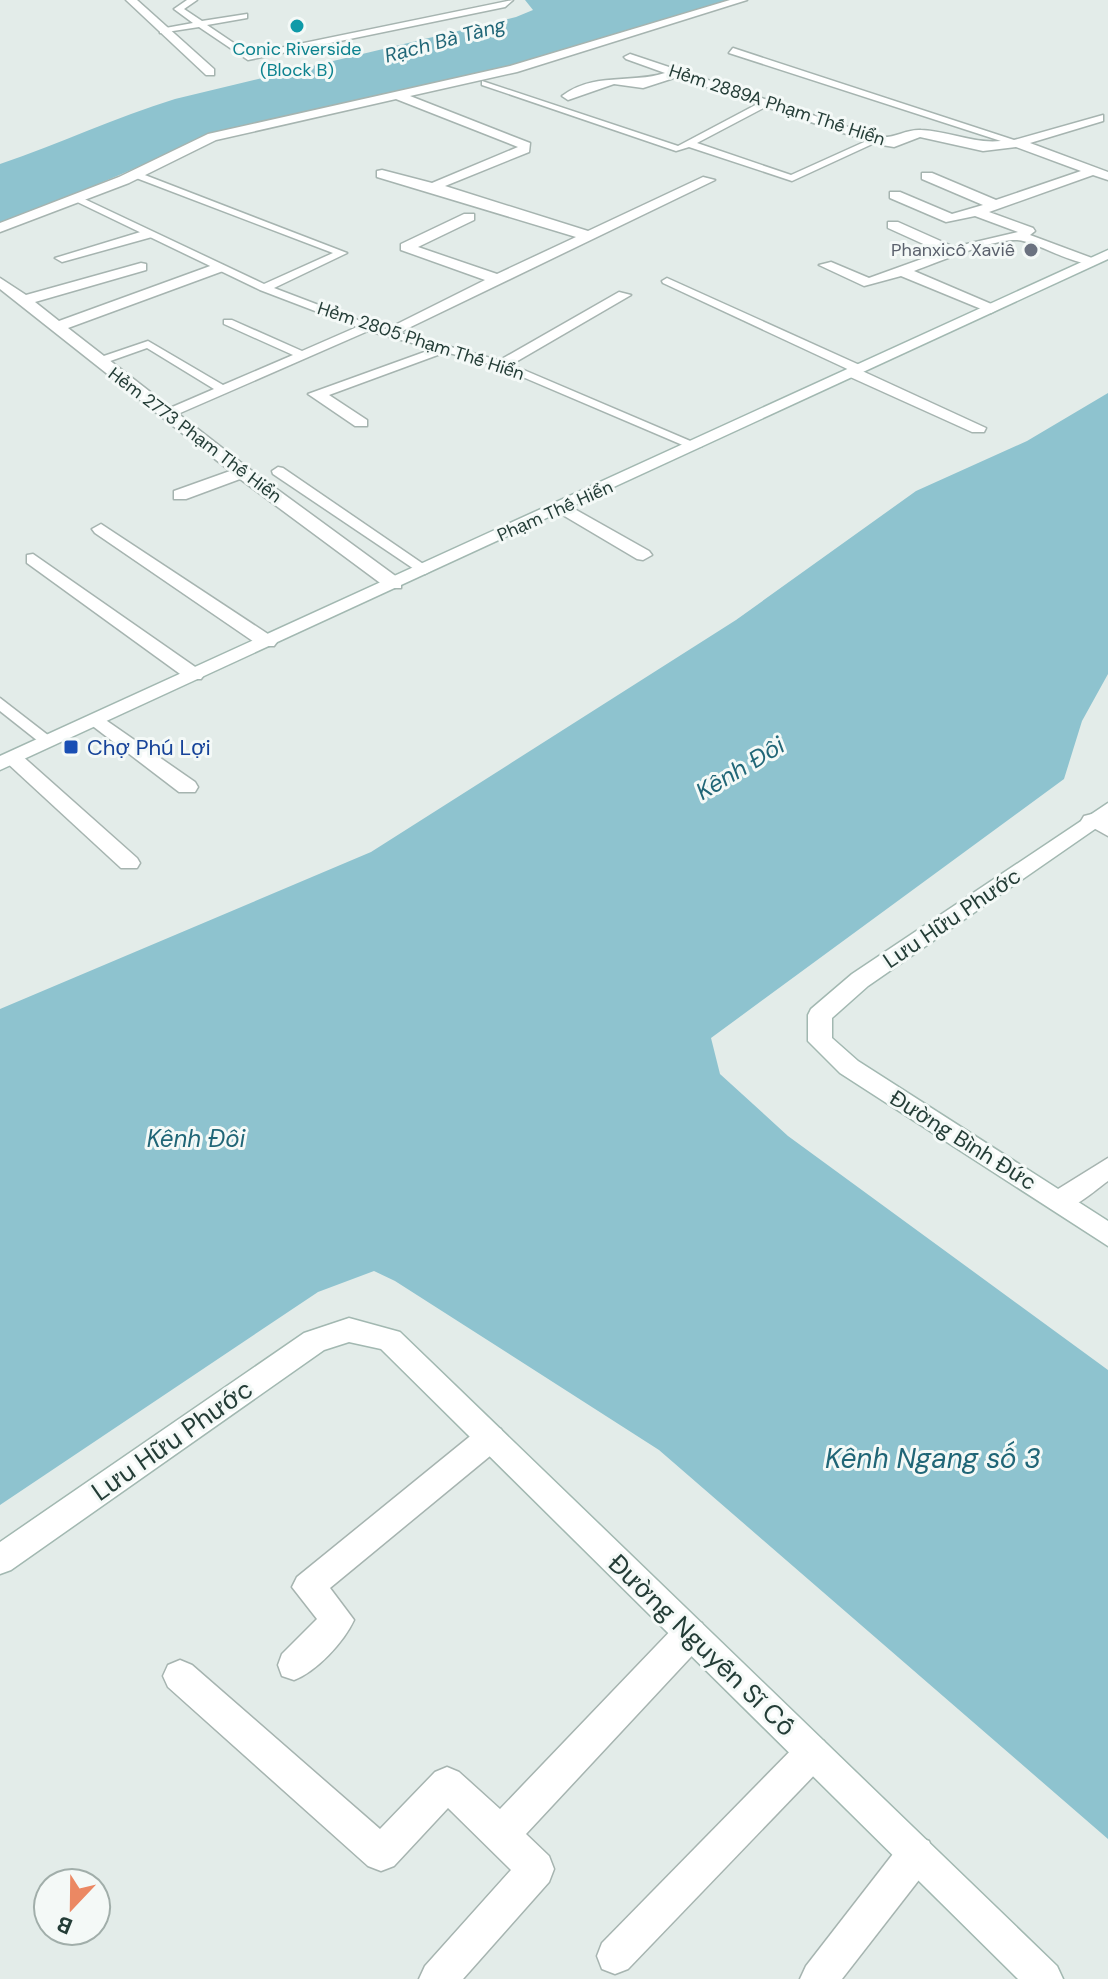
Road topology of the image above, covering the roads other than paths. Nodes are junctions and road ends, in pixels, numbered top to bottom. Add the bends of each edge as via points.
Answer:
1 (131, 0) edge
2 (193, 0) edge
3 (509, 0) edge
4 (742, 0) edge
5 (244, 16) dead end
6 (197, 24) junction
7 (163, 31) junction
8 (733, 51) dead end
9 (630, 57) dead end
10 (210, 72) dead end
11 (677, 73) junction
12 (485, 83) dead end
13 (568, 96) dead end
14 (401, 97) junction
15 (766, 103) junction
16 (1099, 118) dead end
17 (876, 140) junction
18 (1017, 143) junction
19 (689, 144) junction
20 (1092, 171) junction
21 (134, 174) junction
22 (382, 174) dead end
23 (927, 176) dead end
24 (1108, 176) edge
25 (708, 180) dead end
26 (435, 186) junction
27 (895, 195) dead end
28 (74, 198) junction
29 (998, 206) junction
30 (976, 212) junction
31 (469, 217) dead end
32 (893, 225) dead end
33 (0, 228) edge
34 (147, 234) junction
35 (589, 236) junction
36 (1018, 236) junction
37 (953, 252) junction
38 (62, 258) dead end
39 (1101, 258) edge
40 (826, 265) dead end
41 (141, 267) dead end
42 (218, 268) junction
43 (899, 270) junction
44 (93, 280) junction
45 (499, 280) junction
46 (667, 281) dead end
47 (0, 282) edge
48 (264, 288) junction
49 (624, 295) dead end
50 (21, 301) junction
51 (126, 301) junction
52 (991, 309) junction
53 (228, 322) dead end
54 (55, 327) junction
55 (367, 327) junction
56 (387, 333) junction
57 (446, 349) junction
58 (302, 355) junction
59 (99, 361) junction
60 (501, 364) junction
61 (857, 372) junction
62 (223, 390) junction
63 (167, 414) junction
64 (361, 423) dead end
65 (978, 428) dead end
66 (696, 446) junction
67 (278, 471) dead end
68 (242, 472) junction
69 (180, 495) dead end
70 (562, 507) junction
71 (101, 529) dead end
72 (643, 555) dead end
73 (33, 559) dead end
74 (425, 570) junction
75 (394, 584) junction
76 (267, 642) junction
77 (194, 675) junction
78 (0, 703) edge
79 (97, 720) junction
80 (48, 742) junction
81 (7, 761) edge
82 (187, 787) dead end
83 (1103, 820) edge
84 (129, 863) dead end
85 (820, 1041) joint
86 (1108, 1168) edge
87 (1059, 1201) junction
88 (1108, 1235) edge
89 (349, 1330) joint
90 (490, 1438) junction
91 (0, 1560) edge
92 (690, 1634) junction
93 (294, 1665) dead end
94 (180, 1676) dead end
95 (812, 1753) junction
96 (501, 1834) junction
97 (916, 1854) junction
98 (615, 1956) dead end
99 (438, 1979) edge
100 (819, 1979) edge
101 (1044, 1979) edge

1 - 7 street
2 - 6 lane via 178,9
3 - 6 lane via 505,5 248,57
4 - 14 street
5 - 6 lane
6 - 7 lane
7 - 10 street
8 - 18 street
9 - 11 street, Hẻm 2889A Phạm Thế Hiển
11 - 13 street via 643,84 613,80
11 - 15 street, Hẻm 2889A Phạm Thế Hiển
12 - 19 lane via 679,149
14 - 21 street via 212,137
14 - 26 street via 524,143 524,149
15 - 17 street, Hẻm 2889A Phạm Thế Hiển
15 - 19 lane
16 - 18 street
17 - 18 street, Hẻm 2889A Phạm Thế Hiển via 894,143 919,133 983,147
17 - 19 lane via 792,178
18 - 20 street
20 - 24 street
20 - 29 street
21 - 28 street
21 - 48 lane via 342,253
22 - 26 street
23 - 29 street
25 - 35 street
26 - 35 street
27 - 30 street via 951,219
28 - 33 street
28 - 34 lane, Hẻm 2805 Phạm Thế Hiển
29 - 30 street
30 - 36 street via 1028,231
31 - 45 street via 406,247
32 - 37 street
34 - 38 street
34 - 42 lane, Hẻm 2805 Phạm Thế Hiển
35 - 45 street
36 - 37 street
36 - 39 street
37 - 43 street
39 - 52 street, Phạm Thế Hiển
40 - 43 street via 869,283
41 - 44 street
42 - 48 lane, Hẻm 2805 Phạm Thế Hiển
42 - 51 street
43 - 52 street
44 - 50 street
44 - 51 street
45 - 56 street
46 - 61 lane
47 - 50 street, Hẻm 2773 Phạm Thế Hiển
48 - 55 lane, Hẻm 2805 Phạm Thế Hiển
49 - 60 street
50 - 54 street, Hẻm 2773 Phạm Thế Hiển
51 - 54 street
52 - 61 street, Phạm Thế Hiển
53 - 58 lane
54 - 59 street, Hẻm 2773 Phạm Thế Hiển
55 - 56 lane, Hẻm 2805 Phạm Thế Hiển
55 - 58 lane
56 - 57 lane, Hẻm 2805 Phạm Thế Hiển
57 - 60 lane, Hẻm 2805 Phạm Thế Hiển
57 - 64 street via 316,394
58 - 62 lane
59 - 62 lane via 148,344
59 - 63 street, Hẻm 2773 Phạm Thế Hiển
60 - 66 lane, Hẻm 2805 Phạm Thế Hiển
61 - 65 street
61 - 66 street, Phạm Thế Hiển
62 - 63 lane
63 - 68 street, Hẻm 2773 Phạm Thế Hiển
66 - 70 street, Phạm Thế Hiển
67 - 74 lane
68 - 69 street
68 - 75 street, Hẻm 2773 Phạm Thế Hiển
70 - 72 street
70 - 74 street, Phạm Thế Hiển
71 - 76 street
73 - 77 street
74 - 75 street, Phạm Thế Hiển
75 - 76 street, Phạm Thế Hiển
76 - 77 street, Phạm Thế Hiển
77 - 79 street, Phạm Thế Hiển
78 - 80 lane
79 - 80 street, Phạm Thế Hiển
79 - 82 street
80 - 81 street, Phạm Thế Hiển
81 - 84 street
83 - 85 street, Lưu Hữu Phước via 860,980 820,1015
85 - 87 street, Đường Bình Đức via 849,1067
86 - 87 street
87 - 88 street, Đường Bình Đức
89 - 90 street, Đường Nguyễn Sĩ Cố via 390,1340
89 - 91 street, Lưu Hữu Phước via 314,1341
90 - 92 street, Đường Nguyễn Sĩ Cố
90 - 93 street via 308,1587 338,1620
92 - 95 street, Đường Nguyễn Sĩ Cố
92 - 96 street
94 - 96 street via 381,1853 447,1784
95 - 97 street, Đường Nguyễn Sĩ Cố
95 - 98 street
96 - 99 street via 536,1869
97 - 100 street
97 - 101 street, Đường Nguyễn Sĩ Cố

